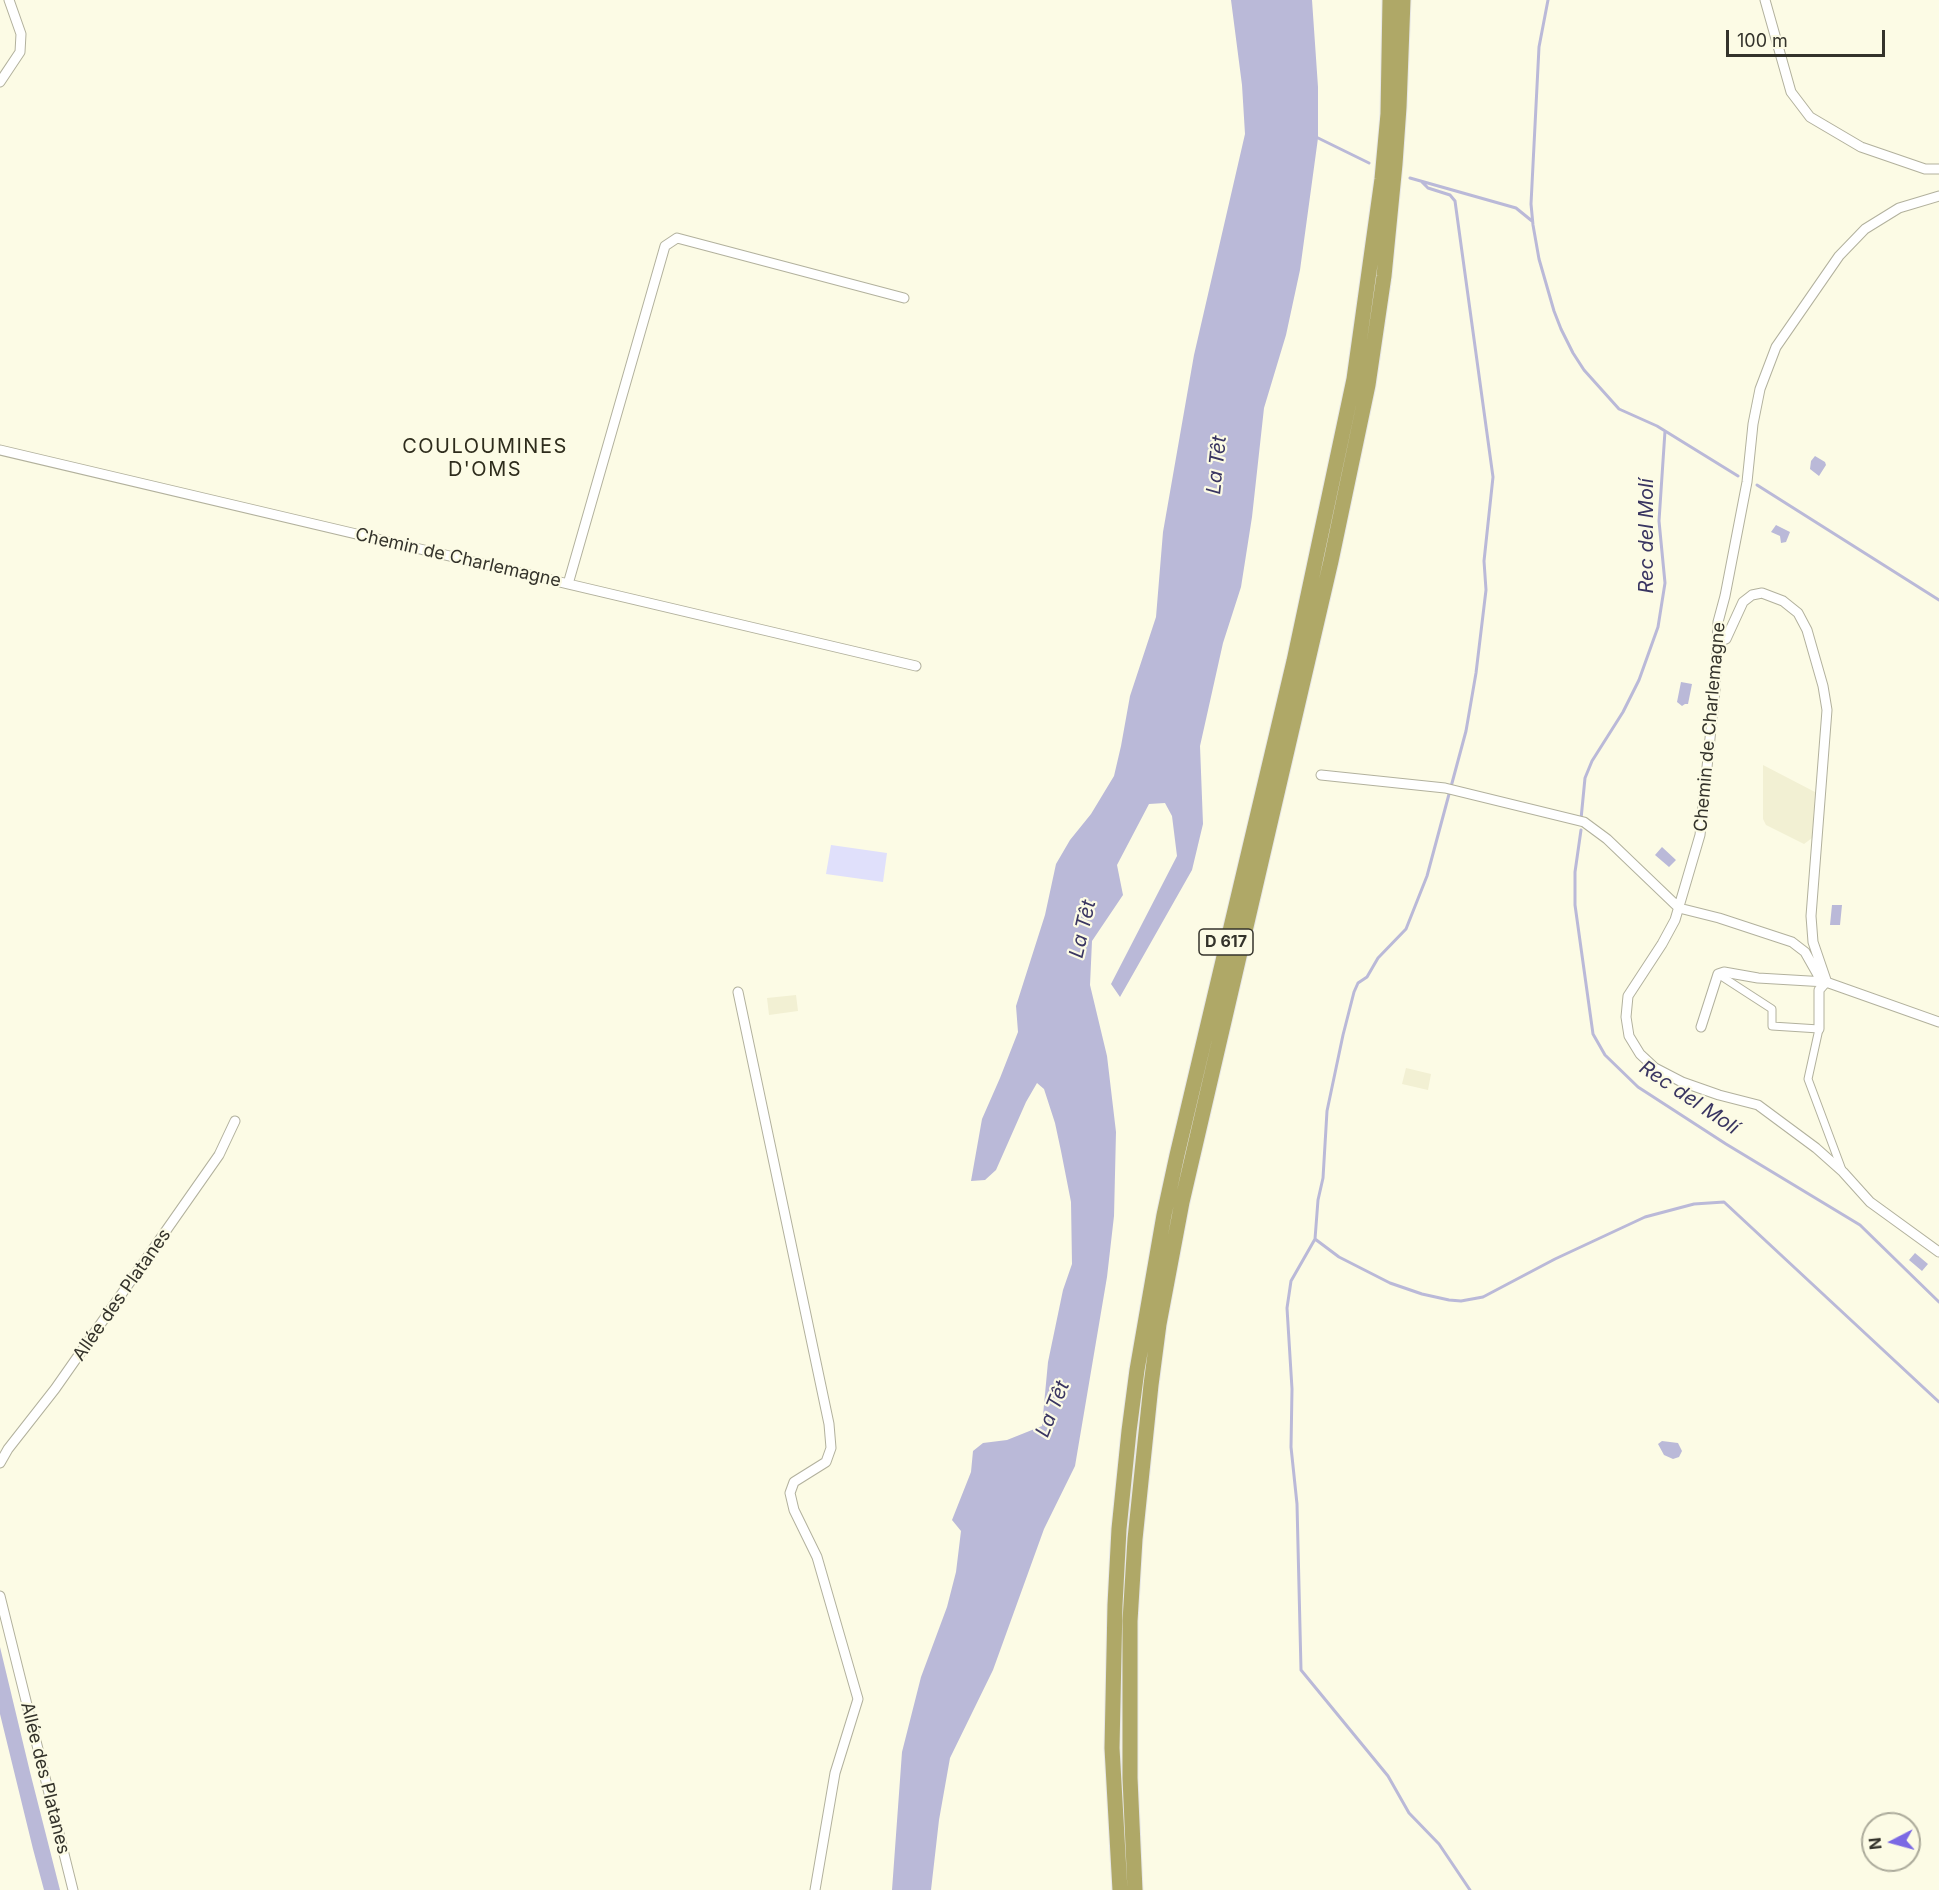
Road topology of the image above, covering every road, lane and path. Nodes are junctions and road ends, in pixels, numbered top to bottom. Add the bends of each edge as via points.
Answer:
1 (9, 0) edge
2 (1390, 0) edge
3 (1403, 0) edge
4 (1765, 0) edge
5 (0, 82) edge
6 (1939, 169) edge
7 (1939, 196) edge
8 (904, 298) dead end
9 (0, 450) edge
10 (568, 584) junction
11 (1717, 643) junction
12 (916, 666) dead end
13 (1321, 775) dead end
14 (1679, 908) junction
15 (1718, 974) junction
16 (1826, 982) junction
17 (738, 992) dead end
18 (1939, 1022) edge
19 (1701, 1027) dead end
20 (1819, 1029) junction
21 (236, 1121) dead end
22 (1843, 1172) junction
23 (1939, 1252) edge
24 (0, 1463) edge
25 (0, 1596) edge
26 (73, 1890) edge
27 (815, 1890) edge
28 (1120, 1890) edge
29 (1135, 1890) edge

1 - 5 street via 21,34 20,52
2 - 28 highway, D 617 via 1388,114 1354,379 1294,661 1164,1215 1128,1431 1119,1529 1112,1748
3 - 29 highway, D 617 via 1395,164 1368,385 1182,1202 1152,1374 1130,1621
4 - 6 street via 1791,92 1810,117 1861,147 1925,169
7 - 11 street, Chemin de Charlemagne via 1899,208 1865,230 1839,256 1776,347 1753,424 1747,482
8 - 10 street via 677,238 665,246
9 - 10 street, Chemin de Charlemagne
10 - 12 street, Chemin de Charlemagne
11 - 14 street, Chemin de Charlemagne via 1700,835
11 - 16 street via 1726,639 1743,602 1762,593 1783,601 1798,613 1807,630 1827,710 1811,916 1813,942
13 - 14 street via 1454,790 1581,822 1607,839
14 - 16 street via 1792,942 1805,952
14 - 22 street, Chemin de Charlemagne via 1662,944 1628,996 1629,1036 1640,1054 1655,1068 1682,1082 1758,1105
15 - 16 street
15 - 19 street
15 - 20 street via 1772,1008 1772,1026
16 - 18 street
16 - 20 street via 1819,990
17 - 27 street via 829,1424 831,1448 826,1462 794,1482 790,1493 817,1557 858,1699 835,1773
20 - 22 street via 1808,1079
21 - 24 street, Allée des Platanes via 219,1155
22 - 23 street, Chemin de Charlemagne via 1870,1202
25 - 26 street, Allée des Platanes

